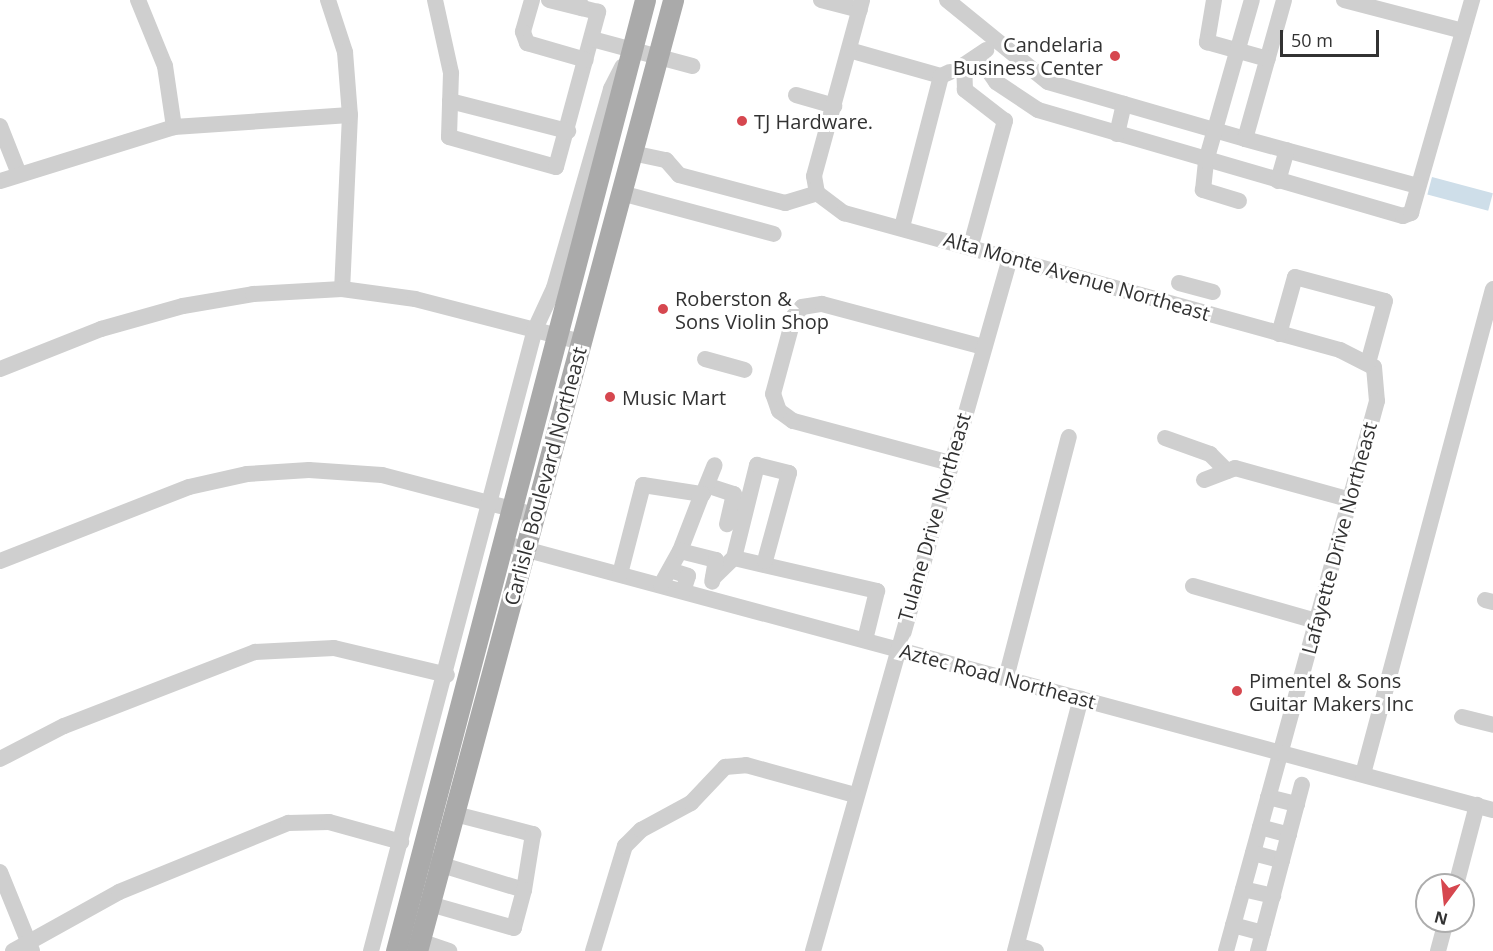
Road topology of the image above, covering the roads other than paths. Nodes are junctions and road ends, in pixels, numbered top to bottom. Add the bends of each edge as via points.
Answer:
1 (138, 0) edge
2 (328, 0) edge
3 (435, 0) edge
4 (532, 0) edge
5 (549, 0) edge
6 (645, 0) edge
7 (673, 0) edge
8 (821, 0) edge
9 (947, 0) edge
10 (1214, 0) edge
11 (1252, 0) edge
12 (1284, 0) edge
13 (1344, 0) edge
14 (1472, 0) edge
15 (590, 5) edge
16 (861, 5) edge
17 (1463, 32) junction
18 (592, 39) junction
19 (998, 42) junction
20 (632, 49) junction
21 (1237, 50) junction
22 (849, 51) junction
23 (658, 56) junction
24 (1268, 59) junction
25 (586, 60) junction
26 (971, 60) junction
27 (692, 66) dead end
28 (941, 76) junction
29 (796, 94) dead end
30 (450, 101) junction
31 (1124, 104) junction
32 (834, 106) junction
33 (350, 115) junction
34 (0, 126) edge
35 (174, 127) junction
36 (1214, 130) junction
37 (568, 131) junction
38 (1117, 134) junction
39 (1245, 139) junction
40 (1287, 150) junction
41 (632, 153) junction
42 (561, 157) junction
43 (1206, 161) junction
44 (595, 165) junction
45 (19, 174) junction
46 (0, 181) edge
47 (1278, 181) junction
48 (1418, 186) junction
49 (621, 193) junction
50 (817, 194) junction
51 (1239, 201) dead end
52 (902, 227) junction
53 (774, 234) dead end
54 (971, 245) junction
55 (1010, 258) junction
56 (1179, 283) dead end
57 (342, 289) junction
58 (1493, 289) edge
59 (1213, 292) dead end
60 (535, 329) junction
61 (1279, 334) junction
62 (558, 335) junction
63 (581, 342) junction
64 (984, 347) junction
65 (705, 359) dead end
66 (1371, 365) junction
67 (0, 369) edge
68 (745, 370) dead end
69 (1069, 437) dead end
70 (1165, 438) dead end
71 (950, 463) junction
72 (715, 465) dead end
73 (1231, 470) junction
74 (1204, 480) dead end
75 (706, 490) junction
76 (1351, 500) junction
77 (502, 506) junction
78 (535, 515) junction
79 (727, 524) dead end
80 (502, 543) junction
81 (526, 549) junction
82 (681, 551) junction
83 (734, 558) junction
84 (0, 561) edge
85 (765, 561) junction
86 (670, 570) junction
87 (620, 574) junction
88 (685, 584) junction
89 (661, 585) junction
90 (711, 586) junction
91 (1193, 586) dead end
92 (1316, 621) junction
93 (865, 640) junction
94 (896, 648) junction
95 (447, 675) junction
96 (1006, 678) junction
97 (1081, 698) junction
98 (1462, 717) dead end
99 (1493, 725) edge
100 (1280, 752) junction
101 (0, 759) edge
102 (1363, 774) junction
103 (1302, 785) dead end
104 (855, 795) junction
105 (1268, 797) junction
106 (1297, 804) junction
107 (1485, 807) edge
108 (454, 814) junction
109 (1260, 827) junction
110 (1289, 835) junction
111 (401, 842) junction
112 (1253, 853) junction
113 (420, 858) junction
114 (1282, 861) junction
115 (441, 865) junction
116 (0, 872) edge
117 (1460, 873) edge
118 (1243, 889) junction
119 (524, 890) junction
120 (1273, 896) junction
121 (430, 904) junction
122 (1233, 925) junction
123 (1263, 933) junction
124 (1443, 933) edge
125 (418, 946) edge
126 (31, 947) edge
127 (1016, 948) edge
128 (13, 951) edge
129 (371, 951) edge
130 (396, 951) edge
131 (449, 951) edge
132 (593, 951) edge
133 (813, 951) edge
134 (1036, 951) edge
135 (1226, 951) edge
136 (1258, 951) edge
137 (1438, 951) edge

1 - 35 street via 165,66
2 - 33 street via 345,52
3 - 30 street via 447,37
4 - 25 street via 523,32 526,43
5 - 15 street
6 - 20 main road, Carlisle Boulevard Northeast
7 - 23 main road, Carlisle Boulevard Northeast
8 - 16 street
9 - 19 street
10 - 21 street via 1207,42
11 - 21 street
12 - 24 street
13 - 17 street
14 - 17 street
15 - 18 street
16 - 22 street
17 - 48 street
18 - 20 street
18 - 25 street
19 - 26 street
19 - 31 street via 1048,82
20 - 23 street
20 - 44 main road, Carlisle Boulevard Northeast
21 - 24 street
21 - 36 street
22 - 28 street
22 - 32 street
23 - 27 street
23 - 41 main road, Carlisle Boulevard Northeast
24 - 39 street
25 - 37 street
26 - 28 street
26 - 38 street via 1019,101
26 - 54 street via 965,90 1005,121
28 - 52 street
29 - 32 street
30 - 37 street
30 - 42 street via 449,136 556,167
31 - 36 street
31 - 38 street
32 - 50 street via 814,176
33 - 35 street
33 - 57 street
34 - 45 street
35 - 45 street
36 - 39 street
36 - 43 street
37 - 42 street
38 - 43 street
39 - 40 street
40 - 47 street
40 - 48 street
41 - 49 main road, Carlisle Boulevard Northeast
41 - 50 street via 667,156 679,175 785,203
42 - 44 street
43 - 47 street
43 - 51 street via 1203,190
44 - 60 street via 554,288
44 - 62 main road, Carlisle Boulevard Northeast
45 - 46 street
47 - 48 street via 1403,216 1411,213
49 - 53 street
49 - 63 main road, Carlisle Boulevard Northeast
50 - 52 street, Alta Monte Avenue Northeast via 844,213
52 - 54 street, Alta Monte Avenue Northeast
54 - 55 street, Alta Monte Avenue Northeast
55 - 61 street, Alta Monte Avenue Northeast
55 - 64 street, Tulane Drive Northeast
56 - 59 street
57 - 60 street via 415,299
57 - 67 street via 253,294 183,306 100,329
58 - 102 street
60 - 62 street
60 - 77 street
61 - 66 street, Alta Monte Avenue Northeast
61 - 66 street via 1295,277 1385,301
62 - 63 street
62 - 77 main road, Carlisle Boulevard Northeast
63 - 78 main road, Carlisle Boulevard Northeast
64 - 71 street, Tulane Drive Northeast
64 - 71 street via 822,304 802,307 794,316 772,394 779,411 793,421
65 - 68 street
66 - 76 street, Lafayette Drive Northeast via 1377,400
69 - 96 street
70 - 73 street via 1210,454
71 - 94 street, Tulane Drive Northeast
72 - 75 street
73 - 74 street
73 - 76 street
75 - 79 street via 735,494
75 - 82 street
75 - 87 street via 643,485
76 - 92 street, Lafayette Drive Northeast
77 - 78 street
77 - 80 main road, Carlisle Boulevard Northeast
77 - 84 street via 352,472 247,474 189,487
77 - 95 street
78 - 81 main road, Carlisle Boulevard Northeast
80 - 81 street, Aztec Road Northeast
80 - 113 main road, Carlisle Boulevard Northeast
81 - 87 street, Aztec Road Northeast
81 - 108 main road, Carlisle Boulevard Northeast
82 - 86 street
82 - 90 street via 716,560
83 - 85 street
83 - 85 street via 757,465 789,473
83 - 90 street
85 - 93 street via 877,591
86 - 88 street
86 - 89 street
87 - 89 street, Aztec Road Northeast
88 - 89 street, Aztec Road Northeast
88 - 90 street, Aztec Road Northeast
90 - 93 street, Aztec Road Northeast
91 - 92 street
92 - 100 street, Lafayette Drive Northeast
93 - 94 street, Aztec Road Northeast
94 - 96 street, Aztec Road Northeast
94 - 104 street, Tulane Drive Northeast
95 - 101 street via 334,648 255,652 64,726
95 - 111 street
96 - 97 street, Aztec Road Northeast
97 - 100 street, Aztec Road Northeast
97 - 127 street
98 - 99 street
100 - 102 street, Aztec Road Northeast
100 - 105 street, Lafayette Drive Northeast
102 - 107 street, Aztec Road Northeast
103 - 106 street
104 - 132 street via 746,765 725,767 691,803 641,830 625,846
104 - 133 street, Tulane Drive Northeast
105 - 106 street
105 - 109 street, Lafayette Drive Northeast
106 - 110 street
107 - 117 street
108 - 115 main road, Carlisle Boulevard Northeast
108 - 119 street via 533,834
109 - 110 street
109 - 112 street, Lafayette Drive Northeast
110 - 114 street
111 - 126 street via 329,822 288,823 119,892
111 - 129 street
112 - 114 street
112 - 118 street, Lafayette Drive Northeast
113 - 115 street
113 - 130 main road, Carlisle Boulevard Northeast
114 - 120 street
115 - 119 street
115 - 121 main road, Carlisle Boulevard Northeast
116 - 126 street
118 - 120 street
118 - 122 street, Lafayette Drive Northeast
119 - 121 street via 514,928
120 - 123 street
121 - 125 main road, Carlisle Boulevard Northeast
122 - 123 street
122 - 135 street, Lafayette Drive Northeast
123 - 136 street
124 - 137 street
125 - 131 street
126 - 128 street
127 - 134 street

